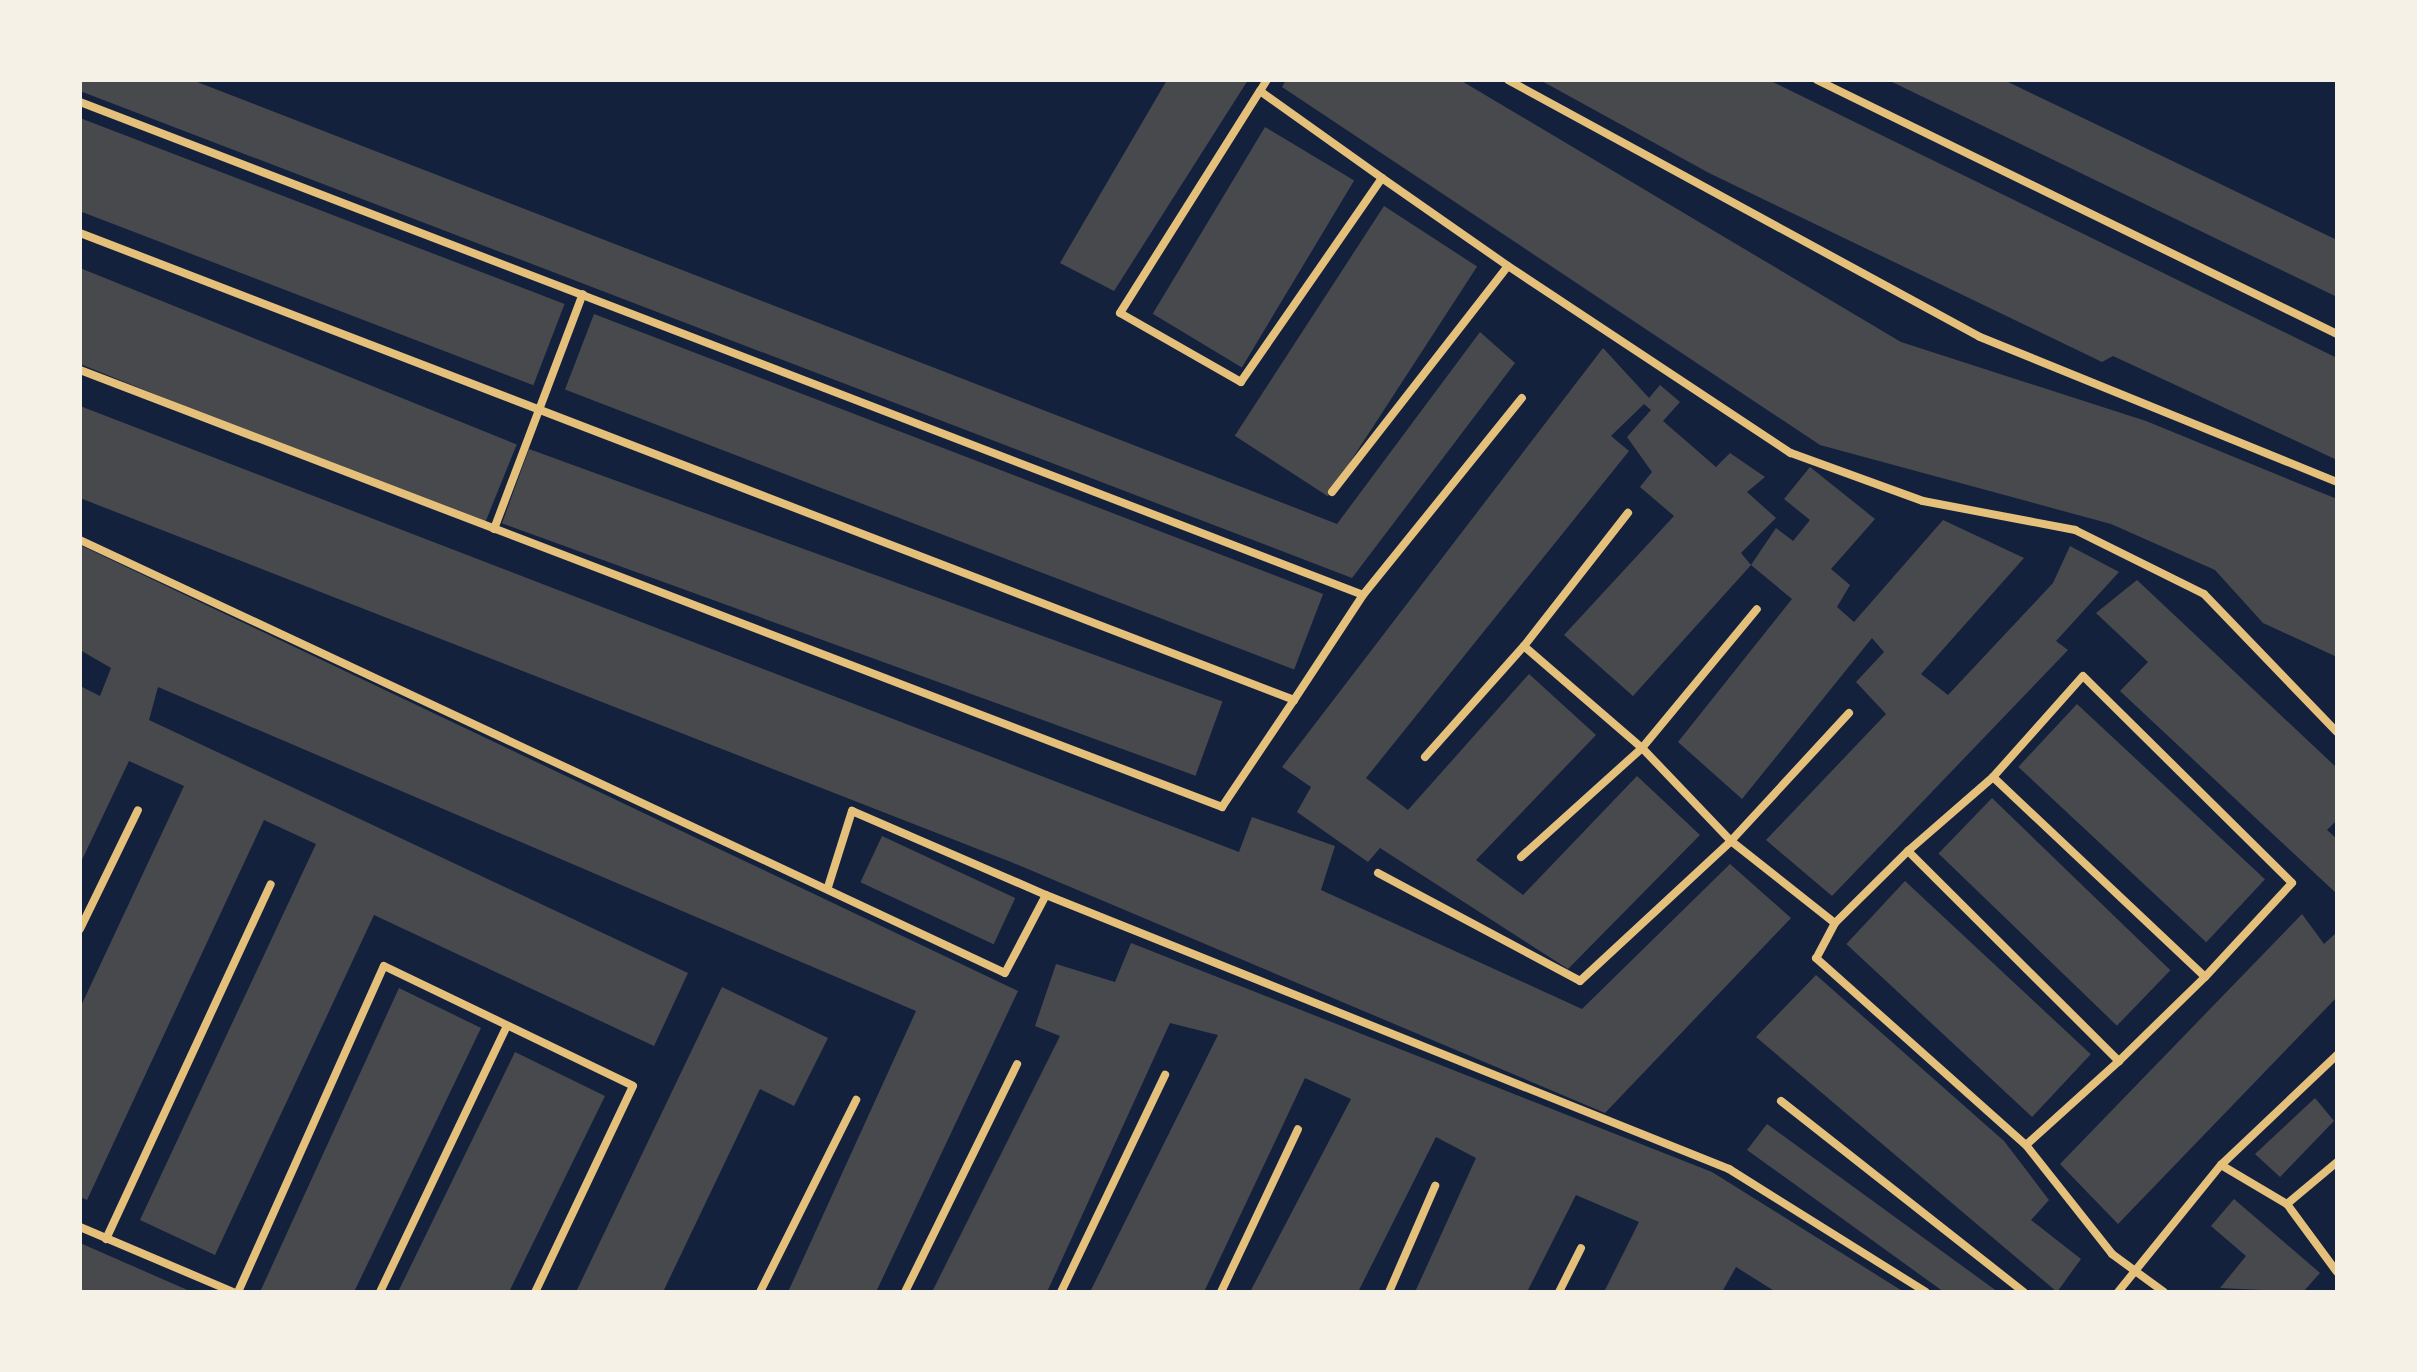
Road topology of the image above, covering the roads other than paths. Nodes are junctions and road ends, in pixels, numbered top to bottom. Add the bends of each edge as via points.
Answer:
1 (1267, 80) edge
2 (1508, 80) edge
3 (1817, 80) edge
4 (1260, 91) junction
5 (80, 102) edge
6 (1382, 178) junction
7 (80, 233) edge
8 (1508, 266) junction
9 (583, 294) junction
10 (2337, 334) edge
11 (80, 370) edge
12 (1522, 398) dead end
13 (539, 412) junction
14 (2337, 482) edge
15 (1332, 492) dead end
16 (1628, 513) dead end
17 (494, 528) junction
18 (80, 540) edge
19 (1363, 594) junction
20 (1757, 608) dead end
21 (1524, 646) junction
22 (1294, 700) junction
23 (1849, 714) dead end
24 (2337, 732) edge
25 (1642, 748) junction
26 (1425, 757) dead end
27 (1992, 777) junction
28 (138, 810) dead end
29 (1731, 841) junction
30 (1908, 851) junction
31 (1520, 857) dead end
32 (1378, 873) dead end
33 (271, 884) dead end
34 (828, 888) junction
35 (1046, 895) junction
36 (1835, 923) junction
37 (80, 929) edge
38 (2205, 976) junction
39 (508, 1026) junction
40 (2337, 1055) edge
41 (2119, 1061) junction
42 (1017, 1064) dead end
43 (1166, 1075) dead end
44 (856, 1100) dead end
45 (1781, 1101) dead end
46 (1298, 1129) dead end
47 (2026, 1145) junction
48 (2337, 1162) edge
49 (2221, 1165) junction
50 (1436, 1186) dead end
51 (2287, 1204) junction
52 (80, 1228) edge
53 (106, 1239) junction
54 (1580, 1248) dead end
55 (2132, 1269) junction
56 (2337, 1272) edge
57 (235, 1292) edge
58 (380, 1292) edge
59 (535, 1292) edge
60 (760, 1292) edge
61 (905, 1292) edge
62 (1061, 1292) edge
63 (1221, 1292) edge
64 (1389, 1292) edge
65 (1559, 1292) edge
66 (1926, 1292) edge
67 (2024, 1292) edge
68 (2118, 1292) edge
69 (2164, 1292) edge

1 - 4 lane
2 - 14 lane via 1980,337
3 - 10 lane
4 - 6 lane
4 - 6 lane via 1120,313 1241,382
5 - 9 lane
6 - 8 lane
7 - 13 lane
8 - 15 lane
8 - 24 lane via 1791,454 1923,501 2075,530 2204,594
9 - 13 lane
9 - 19 lane
11 - 17 lane
12 - 19 lane
13 - 17 lane
13 - 22 lane
16 - 21 lane
17 - 22 lane via 1222,807
18 - 34 lane
19 - 22 lane
20 - 25 lane
21 - 25 lane
21 - 26 lane
23 - 29 lane
25 - 29 lane
25 - 31 lane
27 - 30 lane
27 - 38 lane
27 - 38 lane via 2083,676 2292,883
28 - 37 lane
29 - 32 lane via 1580,981
29 - 36 lane
30 - 36 lane
30 - 41 lane
33 - 53 lane
34 - 35 lane via 1005,973
34 - 35 lane via 852,811
35 - 66 lane via 1729,1169
36 - 47 lane via 1816,958
38 - 41 lane
39 - 57 lane via 384,966
39 - 58 lane
39 - 59 lane via 633,1086
40 - 49 lane
41 - 47 lane
42 - 61 lane
43 - 62 lane
44 - 60 lane
45 - 67 lane
46 - 63 lane
47 - 55 lane
48 - 51 lane
49 - 51 lane
49 - 55 lane
50 - 64 lane
51 - 56 lane
52 - 53 lane
53 - 57 lane
54 - 65 lane
55 - 68 lane
55 - 69 lane

